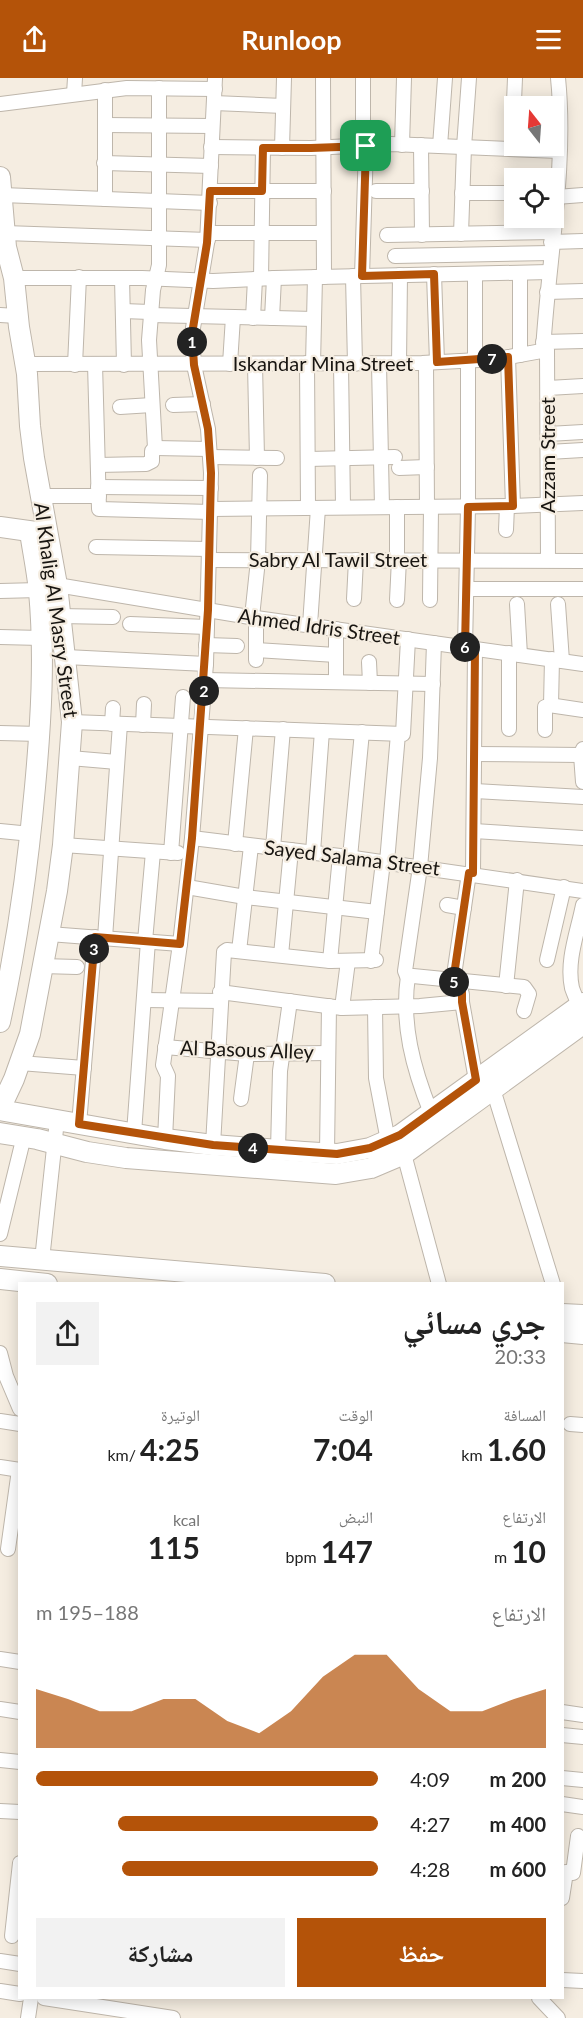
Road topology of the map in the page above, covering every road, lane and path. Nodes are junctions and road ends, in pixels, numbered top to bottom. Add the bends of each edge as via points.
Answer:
1 (75, 78) edge
2 (284, 78) edge
3 (324, 78) edge
4 (363, 78) edge
5 (404, 78) edge
6 (445, 78) edge
7 (469, 78) edge
8 (515, 78) edge
9 (558, 78) edge
10 (215, 83) edge
11 (154, 85) edge
12 (109, 86) edge
13 (74, 94) junction
14 (514, 96) edge
15 (558, 96) edge
16 (0, 104) edge
17 (214, 104) junction
18 (283, 106) junction
19 (105, 125) junction
20 (161, 126) junction
21 (212, 126) junction
22 (402, 145) junction
23 (422, 145) junction
24 (365, 146) junction
25 (440, 146) junction
26 (211, 147) junction
27 (324, 147) junction
28 (464, 147) junction
29 (263, 148) junction
30 (282, 148) junction
31 (504, 149) edge
32 (105, 163) junction
33 (160, 165) junction
34 (211, 166) junction
35 (1, 186) edge
36 (262, 191) junction
37 (324, 191) junction
38 (376, 191) dead end
39 (422, 191) junction
40 (462, 193) junction
41 (504, 193) edge
42 (564, 194) edge
43 (583, 195) edge
44 (210, 197) junction
45 (105, 199) junction
46 (160, 201) junction
47 (553, 228) edge
48 (323, 232) junction
49 (262, 233) junction
50 (461, 234) junction
51 (387, 235) dead end
52 (422, 235) junction
53 (4, 237) edge
54 (208, 237) junction
55 (160, 238) junction
56 (583, 241) edge
57 (552, 242) junction
58 (549, 272) junction
59 (520, 273) junction
60 (434, 274) junction
61 (475, 274) junction
62 (404, 275) junction
63 (358, 276) junction
64 (79, 277) junction
65 (319, 277) junction
66 (14, 278) junction
67 (122, 278) junction
68 (263, 278) junction
69 (157, 279) junction
70 (201, 281) junction
71 (583, 291) edge
72 (547, 292) junction
73 (123, 311) junction
74 (150, 314) junction
75 (9, 316) edge
76 (195, 316) junction
77 (232, 317) junction
78 (253, 318) junction
79 (272, 318) junction
80 (314, 320) junction
81 (583, 340) edge
82 (544, 348) junction
83 (514, 356) junction
84 (472, 360) junction
85 (399, 363) junction
86 (431, 363) junction
87 (26, 364) junction
88 (95, 364) junction
89 (230, 364) junction
90 (255, 364) junction
91 (310, 364) junction
92 (348, 364) junction
93 (379, 364) junction
94 (75, 365) junction
95 (124, 365) junction
96 (149, 365) junction
97 (194, 365) junction
98 (583, 386) edge
99 (548, 387) junction
100 (203, 404) junction
101 (152, 405) junction
102 (173, 405) dead end
103 (120, 407) dead end
104 (583, 432) edge
105 (548, 434) junction
106 (155, 448) junction
107 (583, 450) edge
108 (548, 452) junction
109 (209, 453) junction
110 (257, 458) junction
111 (277, 458) dead end
112 (343, 458) junction
113 (308, 459) junction
114 (583, 459) edge
115 (392, 461) junction
116 (98, 465) junction
117 (427, 467) junction
118 (260, 475) dead end
119 (211, 488) junction
120 (41, 496) junction
121 (98, 497) junction
122 (583, 503) edge
123 (548, 505) junction
124 (510, 506) junction
125 (343, 507) junction
126 (382, 507) junction
127 (397, 507) junction
128 (429, 507) junction
129 (468, 507) junction
130 (261, 508) junction
131 (313, 508) junction
132 (211, 510) junction
133 (0, 527) edge
134 (506, 530) dead end
135 (39, 533) junction
136 (96, 547) dead end
137 (209, 555) junction
138 (467, 559) junction
139 (258, 560) junction
140 (315, 560) junction
141 (356, 560) junction
142 (398, 560) junction
143 (431, 560) junction
144 (548, 560) junction
145 (583, 561) edge
146 (48, 588) junction
147 (466, 588) junction
148 (583, 589) edge
149 (0, 591) edge
150 (354, 599) dead end
151 (397, 600) dead end
152 (430, 600) dead end
153 (517, 604) dead end
154 (558, 604) dead end
155 (208, 610) junction
156 (60, 616) junction
157 (113, 617) dead end
158 (254, 618) junction
159 (130, 624) dead end
160 (310, 626) junction
161 (207, 627) junction
162 (336, 629) junction
163 (0, 637) edge
164 (41, 638) junction
165 (408, 639) junction
166 (434, 643) junction
167 (206, 645) junction
168 (237, 646) dead end
169 (470, 648) junction
170 (515, 654) junction
171 (336, 655) junction
172 (66, 657) junction
173 (557, 660) junction
174 (369, 662) dead end
175 (206, 664) junction
176 (583, 664) edge
177 (205, 680) junction
178 (336, 682) junction
179 (370, 683) junction
180 (406, 684) junction
181 (433, 684) junction
182 (183, 697) dead end
183 (144, 704) dead end
184 (549, 705) junction
185 (113, 708) dead end
186 (583, 710) edge
187 (72, 722) junction
188 (116, 724) junction
189 (143, 725) junction
190 (181, 726) junction
191 (201, 727) junction
192 (246, 728) junction
193 (284, 729) junction
194 (509, 729) dead end
195 (545, 730) dead end
196 (322, 731) junction
197 (362, 732) junction
198 (0, 733) edge
199 (40, 734) junction
200 (401, 734) junction
201 (582, 752) edge
202 (475, 754) junction
203 (70, 758) junction
204 (117, 762) junction
205 (583, 776) edge
206 (475, 791) junction
207 (583, 797) edge
208 (0, 831) edge
209 (474, 831) junction
210 (31, 834) junction
211 (192, 838) junction
212 (583, 838) edge
213 (235, 844) junction
214 (63, 845) junction
215 (251, 846) junction
216 (111, 848) junction
217 (273, 848) junction
218 (291, 850) junction
219 (153, 852) junction
220 (313, 852) junction
221 (171, 853) junction
222 (190, 854) junction
223 (345, 856) junction
224 (385, 862) junction
225 (420, 867) junction
226 (471, 873) junction
227 (517, 880) junction
228 (187, 887) junction
229 (564, 887) junction
230 (583, 891) edge
231 (245, 897) junction
232 (286, 902) junction
233 (447, 905) dead end
234 (583, 905) edge
235 (335, 908) junction
236 (464, 908) junction
237 (377, 912) junction
238 (581, 923) edge
239 (49, 934) junction
240 (100, 938) junction
241 (147, 941) junction
242 (180, 944) junction
243 (239, 951) junction
244 (282, 955) junction
245 (330, 960) junction
246 (547, 960) dead end
247 (348, 961) junction
248 (42, 966) junction
249 (77, 967) dead end
250 (408, 976) junction
251 (458, 982) junction
252 (506, 986) junction
253 (220, 997) junction
254 (144, 1000) junction
255 (172, 1000) junction
256 (290, 1000) junction
257 (462, 1002) junction
258 (405, 1006) junction
259 (335, 1007) junction
260 (375, 1007) junction
261 (524, 1011) dead end
262 (582, 1018) edge
263 (0, 1022) edge
264 (165, 1047) junction
265 (217, 1052) junction
266 (282, 1053) junction
267 (328, 1053) junction
268 (247, 1054) junction
269 (84, 1068) junction
270 (11, 1073) edge
271 (485, 1085) junction
272 (242, 1099) dead end
273 (0, 1110) edge
274 (432, 1113) junction
275 (57, 1120) junction
276 (79, 1124) junction
277 (0, 1133) edge
278 (134, 1133) junction
279 (24, 1137) junction
280 (165, 1139) junction
281 (388, 1141) junction
282 (55, 1143) junction
283 (213, 1145) junction
284 (278, 1150) junction
285 (327, 1153) junction
286 (404, 1154) junction
287 (0, 1234) edge
288 (0, 1256) edge
289 (42, 1260) junction
290 (0, 1267) edge
291 (0, 1279) edge
292 (28, 1282) edge
293 (172, 1282) edge
294 (302, 1282) edge
295 (438, 1282) edge
296 (552, 1282) edge
297 (0, 1291) edge
298 (18, 1293) edge
299 (564, 1314) edge
300 (583, 1315) edge
301 (564, 1332) edge
302 (583, 1334) edge
303 (0, 1353) edge
304 (18, 1403) edge
305 (0, 1421) edge
306 (18, 1424) edge
307 (0, 1467) edge
308 (18, 1470) edge
309 (18, 1484) edge
310 (15, 1527) edge
311 (8, 1549) dead end
312 (0, 1659) edge
313 (18, 1662) edge
314 (0, 1709) edge
315 (18, 1712) edge
316 (564, 1712) edge
317 (583, 1715) edge
318 (564, 1735) edge
319 (583, 1737) edge
320 (0, 1760) edge
321 (18, 1762) edge
322 (564, 1778) edge
323 (583, 1780) edge
324 (564, 1804) edge
325 (583, 1807) edge
326 (0, 1811) edge
327 (18, 1812) edge
328 (564, 1834) edge
329 (580, 1836) edge
330 (571, 1873) edge
331 (564, 1892) edge
332 (18, 1895) edge
333 (17, 1911) edge
334 (12, 1936) dead end
335 (0, 1961) edge
336 (18, 1964) edge
337 (564, 1980) edge
338 (583, 1981) edge
339 (0, 1991) edge
340 (18, 1994) edge
341 (31, 1999) edge
342 (50, 1999) edge
343 (142, 1999) edge
344 (539, 1999) edge
345 (139, 2015) edge
346 (28, 2018) edge
347 (173, 2018) edge
348 (558, 2018) edge

1 - 13 street
2 - 18 street
3 - 27 street
4 - 24 street
5 - 22 street
6 - 25 street
7 - 28 street
8 - 14 street
9 - 15 street, Azzam Street
10 - 11 street
10 - 17 street
11 - 12 street
11 - 20 street
12 - 13 street
12 - 19 street
13 - 16 street
17 - 18 street
17 - 21 street
18 - 30 street
19 - 20 street
19 - 32 street
20 - 21 street
20 - 33 street
21 - 26 street
22 - 23 street
22 - 24 street
23 - 25 street
23 - 39 street
24 - 27 street
24 - 63 street
25 - 28 street
26 - 29 street
26 - 34 street
27 - 30 street
27 - 37 street
28 - 31 street
28 - 40 street
29 - 30 street
29 - 36 street
32 - 33 street
32 - 45 street
33 - 34 street
33 - 46 street
34 - 44 street
35 - 45 street
35 - 53 main road, Al Khalig Al Masry Street
36 - 37 street
36 - 44 street
36 - 49 street
37 - 48 street
38 - 39 street
39 - 52 street
40 - 41 street
40 - 50 street
42 - 43 street
44 - 46 street
44 - 54 street
45 - 46 street
46 - 55 street
47 - 57 street, Azzam Street
48 - 49 street
48 - 65 street
49 - 54 street
49 - 68 street
50 - 52 street
50 - 57 street
51 - 52 street
53 - 55 street
53 - 66 main road, Al Khalig Al Masry Street
54 - 55 street
54 - 70 street
55 - 69 street
56 - 57 street
57 - 58 street, Azzam Street
57 - 62 street via 402,256
58 - 59 street
58 - 72 street, Azzam Street
59 - 61 street
59 - 83 street
60 - 61 street
60 - 62 street
60 - 86 street
61 - 84 street
62 - 63 street
62 - 85 street
63 - 65 street
63 - 92 street
64 - 66 street
64 - 67 street
64 - 94 street
65 - 68 street
65 - 80 street
66 - 75 main road, Al Khalig Al Masry Street
67 - 69 street
67 - 73 street
68 - 70 street
68 - 78 street
68 - 79 street
69 - 70 street
69 - 74 street
70 - 76 street
71 - 72 street
72 - 82 street, Azzam Street
73 - 74 street
73 - 95 street
74 - 76 street
74 - 96 street
75 - 87 main road, Al Khalig Al Masry Street
76 - 77 street
76 - 97 street
77 - 78 street
77 - 89 street
78 - 79 street
79 - 80 street
80 - 91 street
81 - 82 street, Iskandar Mina Street
82 - 83 street, Iskandar Mina Street
82 - 99 street, Azzam Street
83 - 84 street, Iskandar Mina Street
83 - 124 street
84 - 86 street, Iskandar Mina Street
84 - 129 street
85 - 86 street, Iskandar Mina Street
85 - 93 street, Iskandar Mina Street
86 - 117 street
87 - 94 street, Iskandar Mina Street
87 - 120 main road, Al Khalig Al Masry Street via 30,426
88 - 94 street, Iskandar Mina Street
88 - 95 street, Iskandar Mina Street
88 - 116 street
89 - 90 street, Iskandar Mina Street
89 - 97 street, Iskandar Mina Street
90 - 91 street, Iskandar Mina Street
90 - 110 street
91 - 92 street, Iskandar Mina Street
91 - 113 street
92 - 93 street, Iskandar Mina Street
92 - 112 street
93 - 115 street
95 - 96 street, Iskandar Mina Street
96 - 97 street, Iskandar Mina Street
96 - 101 street
97 - 100 street
98 - 99 street
99 - 105 street, Azzam Street
100 - 102 street
100 - 109 street
101 - 103 street
101 - 106 street
104 - 105 street
105 - 108 street, Azzam Street
106 - 109 street
106 - 116 street via 152,461 146,464
107 - 108 street
107 - 114 street
108 - 123 street, Azzam Street
109 - 110 street
109 - 119 street
110 - 111 street
112 - 113 street
112 - 115 street
112 - 125 street
113 - 131 street
115 - 117 street
115 - 126 street
116 - 121 street
117 - 128 street
118 - 130 street
119 - 121 street
119 - 132 street
120 - 121 street
120 - 135 main road, Al Khalig Al Masry Street
121 - 132 street
122 - 123 street
123 - 124 street
123 - 144 street, Azzam Street
124 - 129 street
124 - 134 street
125 - 126 street
125 - 131 street
126 - 127 street
127 - 128 street
127 - 142 street
128 - 129 street
128 - 143 street
129 - 138 street
130 - 131 street
130 - 132 street
130 - 139 street
131 - 140 street
132 - 137 street
133 - 135 main road
135 - 146 main road, Al Khalig Al Masry Street
136 - 137 street, Sabry Al Tawil Street
137 - 139 street, Sabry Al Tawil Street
137 - 155 street
138 - 143 street, Sabry Al Tawil Street
138 - 144 street, Sabry Al Tawil Street
138 - 147 street
139 - 140 street, Sabry Al Tawil Street
139 - 158 street
140 - 141 street, Sabry Al Tawil Street
140 - 160 street
141 - 142 street, Sabry Al Tawil Street
141 - 150 street
142 - 143 street, Sabry Al Tawil Street
142 - 151 street
143 - 152 street
144 - 145 street, Sabry Al Tawil Street
146 - 149 street, Ahmed Idris Street
146 - 155 street, Ahmed Idris Street
146 - 156 main road, Al Khalig Al Masry Street
146 - 164 main road, Al Khalig Al Masry Street
147 - 148 street
147 - 169 street
153 - 170 street
154 - 173 street
155 - 158 street, Ahmed Idris Street
155 - 161 street
156 - 157 street
156 - 172 main road, Al Khalig Al Masry Street
158 - 160 street, Ahmed Idris Street
158 - 171 street via 256,655
159 - 161 street
160 - 162 street, Ahmed Idris Street
161 - 167 street
162 - 165 street, Ahmed Idris Street
162 - 171 street
163 - 164 street
164 - 199 main road, Al Khalig Al Masry Street
165 - 166 street, Ahmed Idris Street
165 - 180 street
166 - 169 street, Ahmed Idris Street
166 - 181 street
167 - 168 street
167 - 175 street
169 - 170 street, Ahmed Idris Street
169 - 202 street
170 - 173 street, Ahmed Idris Street
170 - 194 street
171 - 178 street
172 - 175 street
172 - 187 main road, Al Khalig Al Masry Street
173 - 176 street, Ahmed Idris Street
173 - 184 street
174 - 179 street
175 - 177 street
177 - 178 street
177 - 191 street
178 - 179 street
179 - 180 street
180 - 181 street
180 - 200 street
181 - 225 street
182 - 190 street
183 - 189 street
184 - 186 street
184 - 195 street via 545,707
185 - 188 street
187 - 188 street
187 - 203 main road, Al Khalig Al Masry Street
188 - 189 street
188 - 204 street
189 - 190 street
190 - 191 street
190 - 221 street
191 - 192 street
191 - 211 street
192 - 193 street
192 - 213 street
193 - 196 street
193 - 217 street
196 - 197 street
196 - 220 street
197 - 200 street
197 - 223 street
198 - 199 street
199 - 210 main road, Al Khalig Al Masry Street
200 - 224 street
201 - 202 street
201 - 205 street
202 - 206 street
203 - 204 street
203 - 214 main road, Al Khalig Al Masry Street
204 - 216 street
206 - 207 street
206 - 209 street
208 - 210 street
209 - 212 street
209 - 226 street
210 - 263 main road, Al Khalig Al Masry Street via 19,929
211 - 213 street, Sayed Salama Street
211 - 222 street
213 - 215 street, Sayed Salama Street
214 - 216 street
214 - 239 main road, Al Khalig Al Masry Street
215 - 217 street, Sayed Salama Street
215 - 231 street
216 - 219 street
216 - 240 street
217 - 218 street, Sayed Salama Street
218 - 220 street, Sayed Salama Street
218 - 232 street
219 - 221 street
219 - 241 street
220 - 223 street, Sayed Salama Street
221 - 222 street
222 - 228 street
223 - 224 street, Sayed Salama Street
223 - 235 street
224 - 225 street, Sayed Salama Street
224 - 237 street
225 - 226 street, Sayed Salama Street
225 - 250 street via 405,971
226 - 227 street, Sayed Salama Street
226 - 236 street
227 - 229 street, Sayed Salama Street
227 - 252 street
228 - 231 street
228 - 242 street
229 - 230 street, Sayed Salama Street
229 - 246 street
231 - 232 street
231 - 243 street
232 - 235 street
232 - 244 street
233 - 236 street
234 - 238 street
235 - 237 street
235 - 245 street
236 - 251 street
237 - 247 street via 374,961
238 - 262 street via 571,968 572,987
239 - 240 street
239 - 248 main road, Al Khalig Al Masry Street
240 - 241 street
240 - 269 street
241 - 242 street
241 - 254 street
242 - 255 street
243 - 244 street
243 - 253 street via 224,952
244 - 245 street
245 - 247 street
247 - 259 street
248 - 249 street
248 - 270 main road, Al Khalig Al Masry Street via 30,1034
250 - 251 street
250 - 258 street
251 - 252 street
251 - 257 street
252 - 261 street via 527,990
253 - 255 street
253 - 256 street
253 - 265 street
254 - 255 street
254 - 278 street
255 - 264 street
256 - 259 street
256 - 266 street
257 - 258 street
257 - 271 street
258 - 260 street
258 - 274 street via 409,1046
259 - 260 street
259 - 267 street
260 - 281 street via 376,1078
262 - 271 main road
264 - 265 street, Al Basous Alley
264 - 280 street
265 - 268 street, Al Basous Alley
265 - 283 street
266 - 267 street, Al Basous Alley
266 - 268 street, Al Basous Alley
266 - 284 street
267 - 285 street
268 - 272 street
269 - 270 street
269 - 276 street
270 - 273 main road, Al Khalig Al Masry Street
271 - 274 main road
271 - 286 main road
271 - 296 street
273 - 275 main road
274 - 281 main road
275 - 276 main road
275 - 282 street
276 - 278 main road
277 - 279 main road
278 - 280 main road
279 - 282 main road
279 - 287 street
280 - 283 main road
281 - 285 main road via 370,1148
282 - 286 main road via 126,1158 336,1174 371,1168
282 - 289 street
283 - 284 main road
284 - 285 main road
286 - 295 street
288 - 289 main road
289 - 294 main road
290 - 293 main road
291 - 292 main road
297 - 298 main road
299 - 300 main road
301 - 302 main road
303 - 304 street
305 - 306 street
307 - 308 street
309 - 310 street
310 - 311 street
312 - 313 street
314 - 315 street
316 - 317 street
318 - 319 street
320 - 321 street
322 - 323 street
324 - 325 street
326 - 327 street
328 - 329 street
329 - 330 street
330 - 331 street
332 - 333 street
333 - 334 street
335 - 336 street
337 - 338 street
339 - 340 street
341 - 346 street
342 - 345 street
343 - 345 street
344 - 348 street
345 - 347 street

